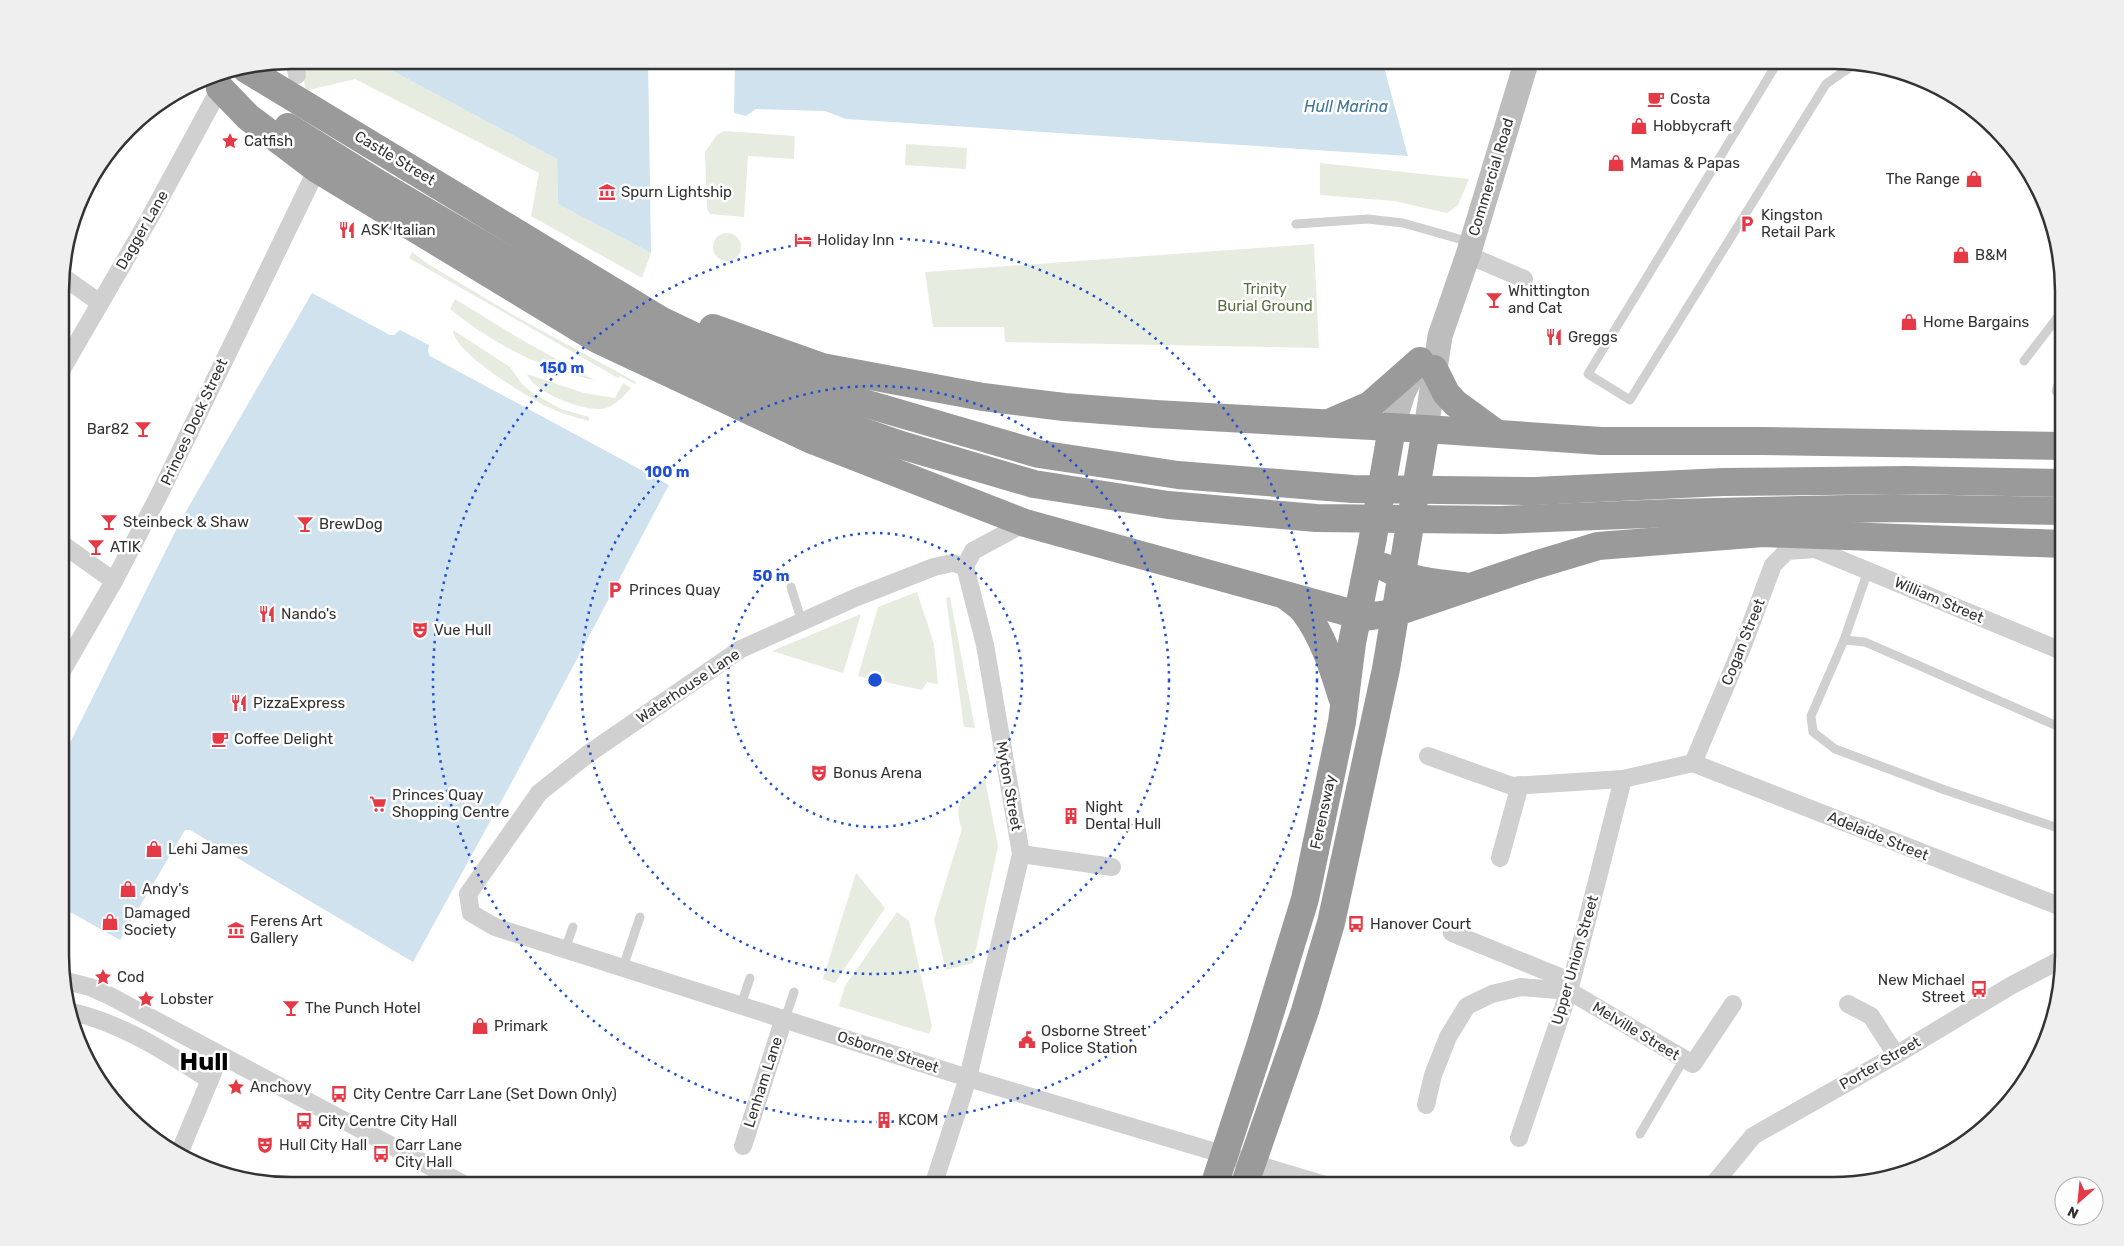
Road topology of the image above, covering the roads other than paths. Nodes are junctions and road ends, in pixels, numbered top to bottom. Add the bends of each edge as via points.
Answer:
1 (1524, 69) edge
2 (1774, 69) edge
3 (1847, 70) edge
4 (252, 72) edge
5 (210, 84) edge
6 (212, 84) edge
7 (212, 84) edge
8 (317, 169) junction
9 (1296, 224) dead end
10 (545, 248) junction
11 (1470, 249) junction
12 (1524, 279) dead end
13 (69, 281) edge
14 (100, 303) junction
15 (2055, 321) edge
16 (69, 357) edge
17 (2024, 361) dead end
18 (1427, 365) junction
19 (1327, 423) junction
20 (1392, 428) junction
21 (1426, 429) junction
22 (1497, 434) junction
23 (2055, 446) edge
24 (2055, 483) edge
25 (2055, 511) edge
26 (1025, 523) junction
27 (2055, 544) edge
28 (1815, 548) joint
29 (69, 549) edge
30 (1371, 551) junction
31 (965, 566) junction
32 (1868, 571) junction
33 (1401, 576) junction
34 (114, 581) junction
35 (791, 587) dead end
36 (1472, 587) junction
37 (1286, 596) junction
38 (1358, 615) junction
39 (802, 622) junction
40 (1393, 624) junction
41 (1844, 640) junction
42 (2055, 648) edge
43 (69, 658) edge
44 (1344, 703) junction
45 (2055, 725) edge
46 (1428, 756) dead end
47 (1693, 763) junction
48 (1623, 779) junction
49 (1520, 786) junction
50 (2055, 827) edge
51 (1021, 854) junction
52 (1500, 858) dead end
53 (1112, 867) dead end
54 (468, 894) joint
55 (2055, 904) edge
56 (640, 917) dead end
57 (573, 927) dead end
58 (1452, 933) dead end
59 (565, 949) junction
60 (2055, 963) edge
61 (623, 967) junction
62 (750, 978) dead end
63 (71, 982) edge
64 (1569, 986) junction
65 (794, 992) dead end
66 (1733, 1004) dead end
67 (1848, 1004) dead end
68 (741, 1005) junction
69 (76, 1013) edge
70 (785, 1018) junction
71 (1896, 1055) junction
72 (1684, 1059) junction
73 (215, 1068) junction
74 (968, 1078) junction
75 (1426, 1105) dead end
76 (1640, 1134) dead end
77 (1519, 1138) dead end
78 (743, 1146) dead end
79 (181, 1149) edge
80 (1226, 1155) junction
81 (1248, 1174) edge
82 (448, 1177) edge
83 (936, 1177) edge
84 (1217, 1177) edge
85 (1268, 1177) edge
86 (1719, 1177) edge

1 - 11 street, Commercial Road
2 - 3 lane via 1588,374 1630,400 1826,84
4 - 10 highway, Castle Street
5 - 14 street, Dagger Lane via 149,219
6 - 8 highway via 248,118
7 - 25 highway via 505,258 701,364 797,409 901,445 1034,484 1168,505 1316,518 1500,520 1893,508
8 - 26 highway via 597,339 812,440
8 - 34 street, Princes Dock Street
9 - 11 lane via 1368,219 1403,223
10 - 19 highway via 681,316 822,367 983,397 1064,407
10 - 24 highway via 662,321 770,372 805,386 1039,454 1178,474 1353,489 1535,491 1723,482 1896,480
11 - 12 street
11 - 18 street, Commercial Road
13 - 14 street
14 - 16 street, Dagger Lane
15 - 17 lane
18 - 19 highway via 1370,405
18 - 20 street, Commercial Road via 1403,393
18 - 21 street, Commercial Road
18 - 22 highway via 1455,403
19 - 20 highway
20 - 21 highway
20 - 30 highway, Ferensway
21 - 22 highway
21 - 33 highway, Ferensway
22 - 23 highway via 1601,441
26 - 31 street via 973,551
26 - 37 highway
27 - 36 highway via 1763,533 1673,539 1598,546
28 - 32 street, William Street
28 - 47 street, Cogan Street via 1787,551 1772,565 1743,645
29 - 34 street
30 - 33 highway
30 - 38 highway, Ferensway
31 - 39 street, Waterhouse Lane via 952,563 934,567
31 - 51 street, Myton Street via 985,646
32 - 41 lane
32 - 42 street, William Street
33 - 36 highway
33 - 40 highway, Ferensway
34 - 43 street, Princes Dock Street
35 - 39 lane
36 - 40 highway
37 - 38 highway
37 - 44 highway via 1303,611 1314,627 1329,656
38 - 40 highway
38 - 44 highway, Ferensway
39 - 54 street, Waterhouse Lane via 741,649 588,754 546,788
40 - 81 highway, Ferensway via 1370,752 1331,923
41 - 45 lane via 1865,642
41 - 50 lane via 1812,716 1813,732 1835,749
44 - 80 highway, Ferensway via 1305,899
46 - 49 street
47 - 48 street
47 - 55 street, Adelaide Street
48 - 49 street
48 - 64 street, Upper Union Street
49 - 52 street
51 - 53 street
51 - 74 street, Myton Street
54 - 59 street, Osborne Street via 471,913 495,927
56 - 61 lane
57 - 59 lane
58 - 64 street, Melville Street
59 - 61 street, Osborne Street
60 - 71 street, Porter Street
61 - 68 street, Osborne Street
62 - 68 lane
63 - 73 street via 110,996
64 - 72 street, Melville Street
64 - 75 street via 1521,987 1492,994 1467,1006 1448,1037 1433,1075
64 - 77 street, Upper Union Street
65 - 70 lane
66 - 72 street, Melville Street via 1693,1064
67 - 71 street via 1871,1016
68 - 70 street, Osborne Street
69 - 73 street
70 - 74 street, Osborne Street
70 - 78 street, Lenham Lane
71 - 86 street, Porter Street via 1753,1136
72 - 76 lane
73 - 79 street
73 - 82 street
74 - 80 street, Osborne Street
74 - 83 street, Myton Street
80 - 81 street, Osborne Street
80 - 84 highway, Ferensway
81 - 85 street, Osborne Street

